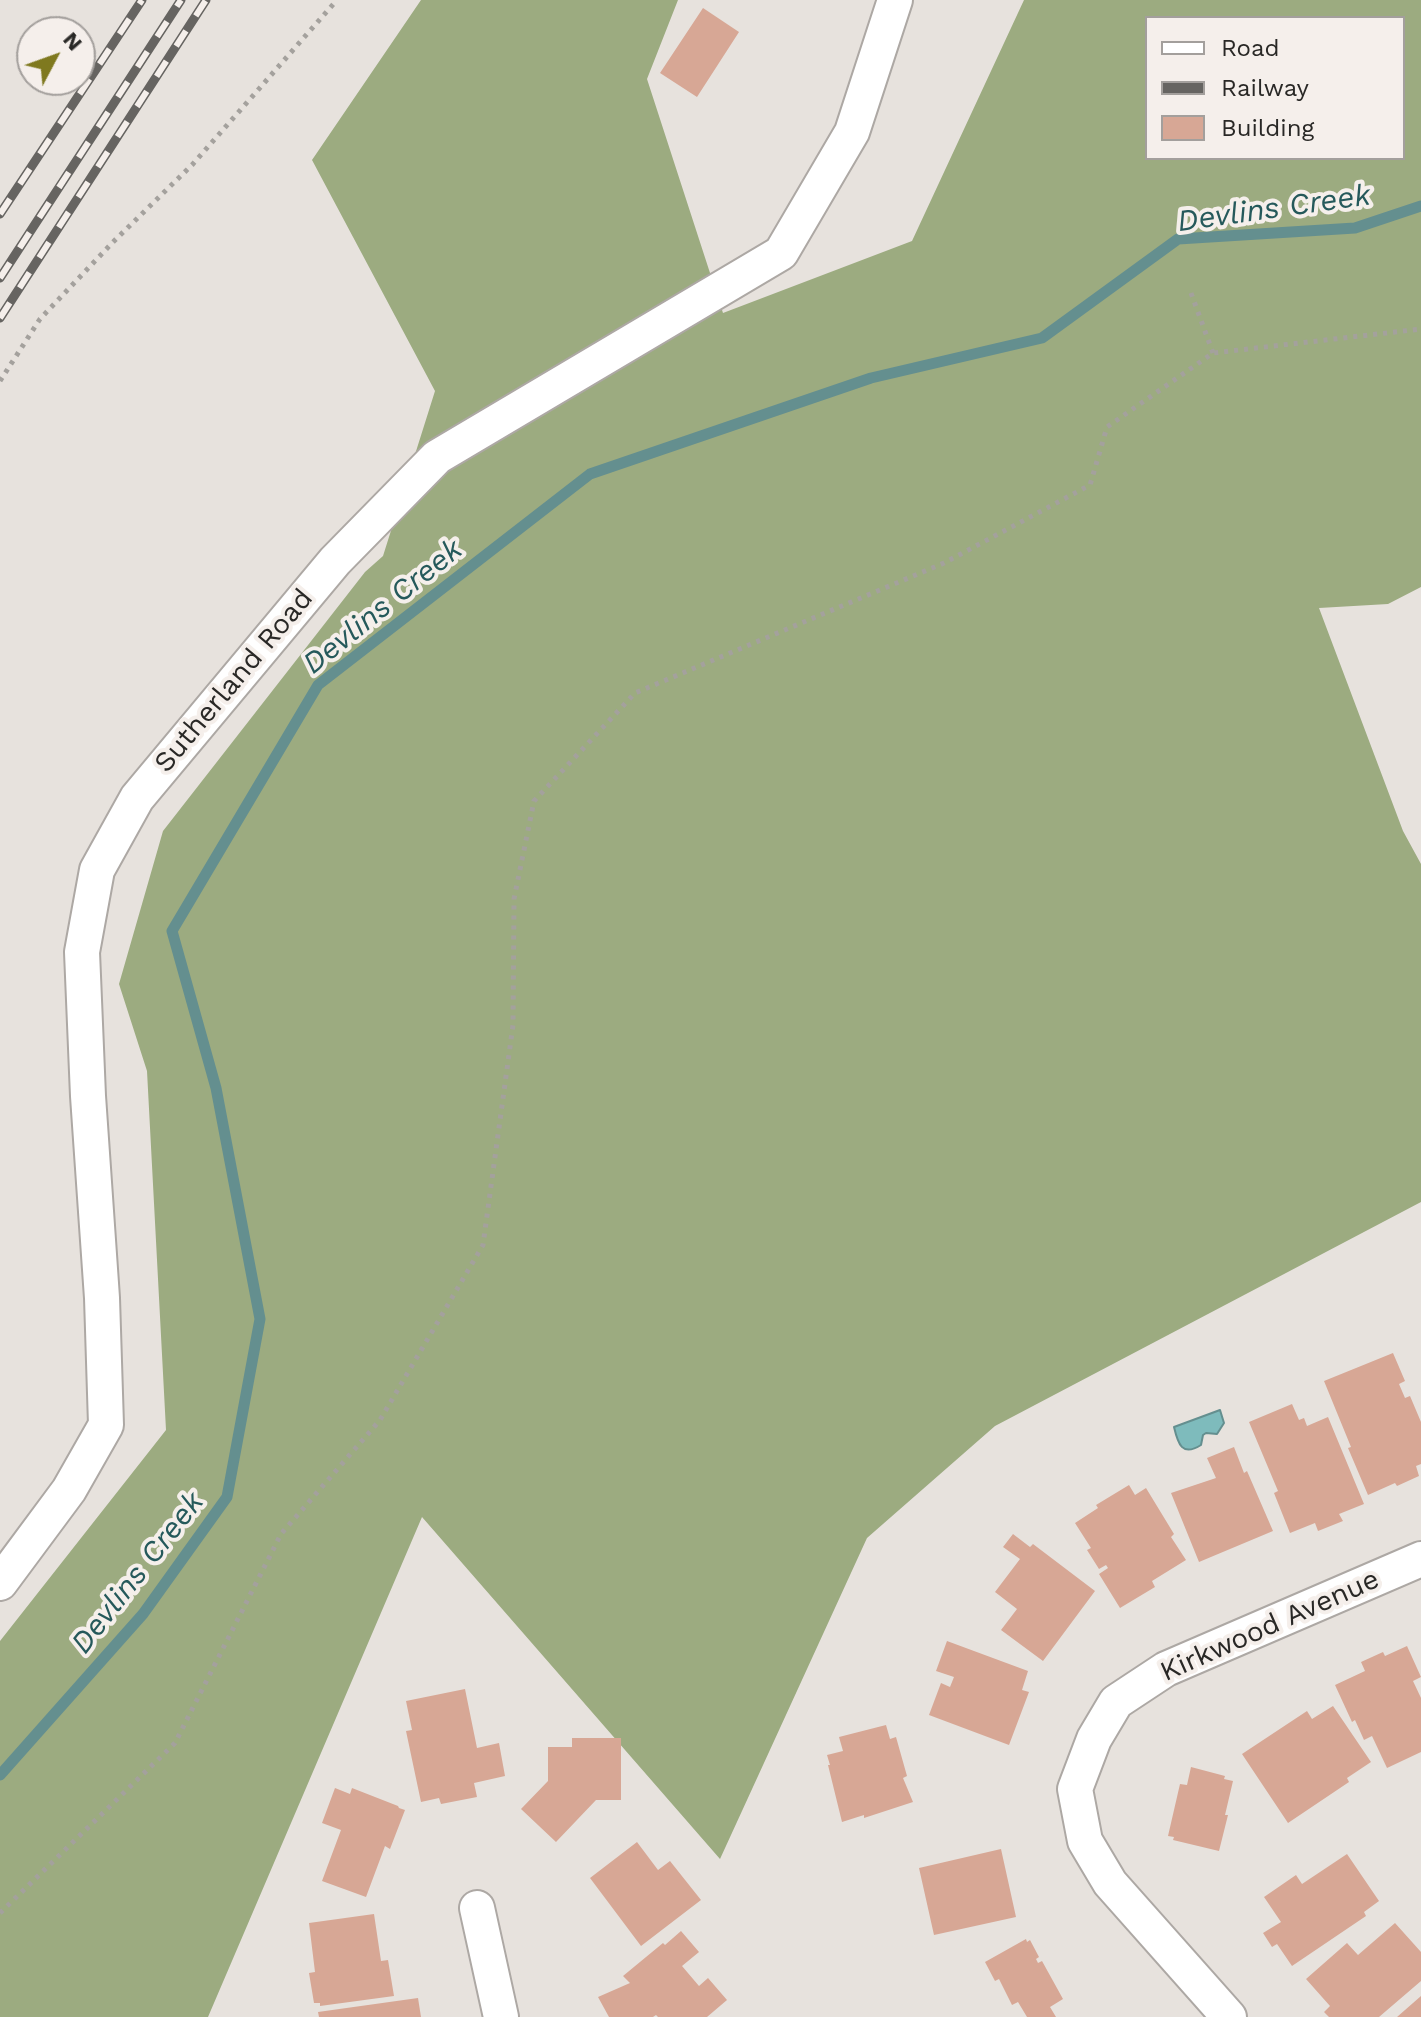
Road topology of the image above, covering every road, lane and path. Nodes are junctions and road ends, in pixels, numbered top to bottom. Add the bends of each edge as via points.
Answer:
1 (337, 0) edge
2 (895, 0) edge
3 (1191, 293) dead end
4 (1421, 329) edge
5 (1213, 353) junction
6 (0, 381) edge
7 (1421, 1559) edge
8 (0, 1583) edge
9 (477, 1908) dead end
10 (0, 1913) edge
11 (501, 2017) edge
12 (1229, 2017) edge

1 - 6 path via 192,165 40,319
2 - 8 street, Sutherland Road via 852,132 781,253 437,457 335,561 137,798 97,870 82,952 106,1425 69,1490
3 - 5 path
4 - 5 path
5 - 10 path via 1107,427 1090,485 944,563 635,693 534,801 514,899 513,1025 483,1245 380,1420 281,1534 175,1743
7 - 12 street, Kirkwood Avenue via 1166,1669 1116,1702 1094,1739 1075,1789 1085,1841 1110,1883
9 - 11 street

